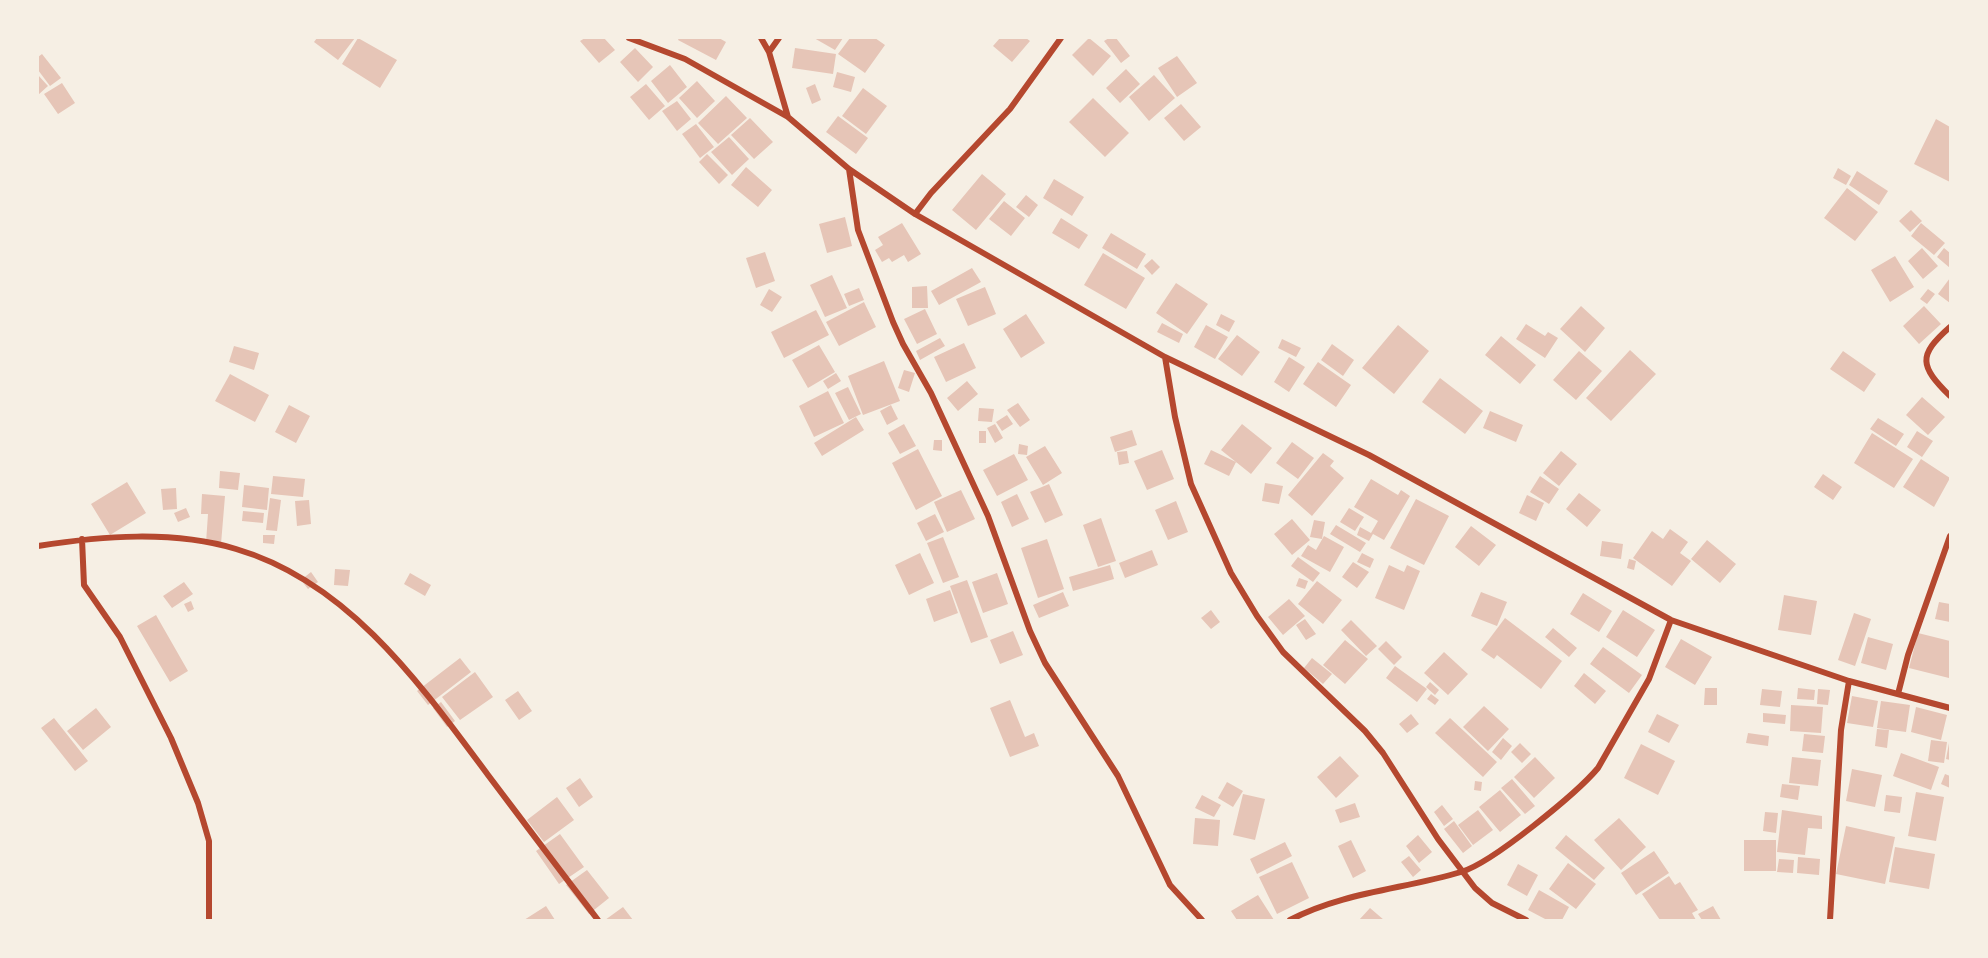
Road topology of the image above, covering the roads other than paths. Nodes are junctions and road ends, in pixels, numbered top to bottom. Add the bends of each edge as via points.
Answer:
1 (629, 38) edge
2 (761, 38) edge
3 (779, 38) edge
4 (1061, 38) edge
5 (769, 52) junction
6 (788, 117) junction
7 (849, 169) junction
8 (915, 214) junction
9 (1950, 327) edge
10 (1165, 357) junction
11 (1950, 396) edge
12 (1950, 536) edge
13 (82, 539) junction
14 (38, 546) edge
15 (1671, 620) junction
16 (1849, 681) junction
17 (1898, 694) junction
18 (1950, 708) edge
19 (1464, 872) junction
20 (209, 921) edge
21 (598, 921) edge
22 (1202, 921) edge
23 (1290, 921) edge
24 (1526, 921) edge
25 (1830, 921) edge

1 - 6 street via 685,59
2 - 5 street
3 - 5 street
4 - 8 street via 1010,109
5 - 6 street
6 - 7 street
7 - 8 street
7 - 22 street via 858,230 893,322 988,516 1045,663 1118,776 1170,885
8 - 10 street
9 - 11 street via 1930,346 1925,363 1928,372
10 - 15 street via 1369,455
10 - 19 street via 1191,484 1242,591 1282,652 1383,753
12 - 17 street
13 - 14 street
13 - 20 street via 84,585 120,638 171,738 198,803 209,841
13 - 21 street via 174,538 235,548 293,572 336,600 375,635 450,724
15 - 16 street
15 - 19 street via 1649,679 1598,768 1507,845
16 - 17 street
16 - 25 street via 1841,730
17 - 18 street
19 - 23 street via 1348,898
19 - 24 street via 1492,903

